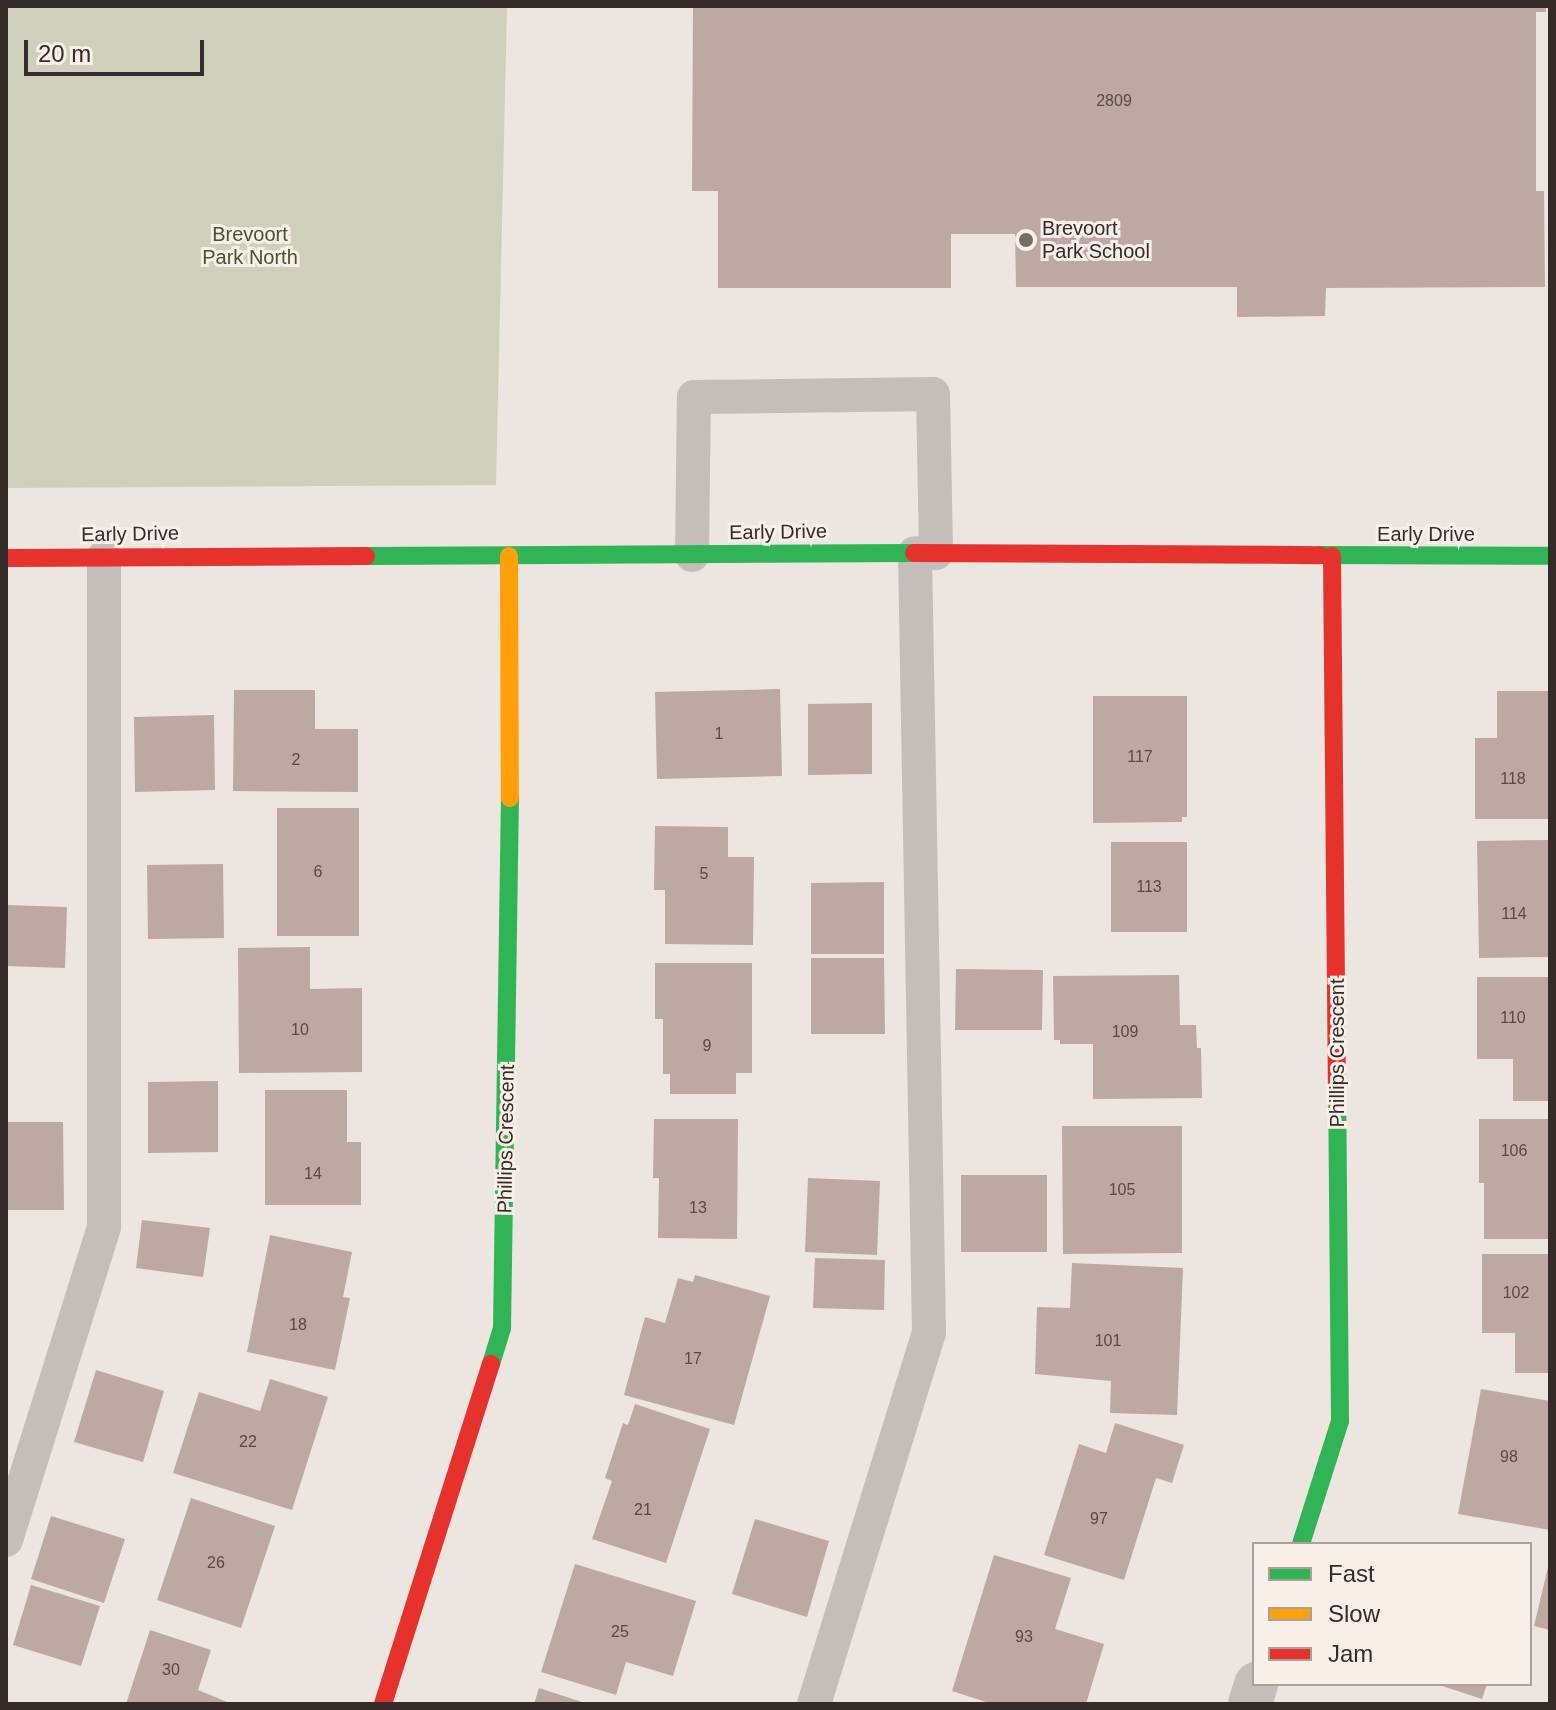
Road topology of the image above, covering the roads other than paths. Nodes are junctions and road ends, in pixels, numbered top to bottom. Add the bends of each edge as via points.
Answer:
1 (926, 553) junction
2 (692, 555) junction
3 (509, 556) junction
4 (1332, 556) junction
5 (1550, 556) edge
6 (104, 557) junction
7 (6, 558) edge
8 (6, 1540) edge
9 (1302, 1542) edge
10 (383, 1704) edge
11 (814, 1704) edge

1 - 2 street, Early Drive
1 - 2 lane via 933,394 694,397
1 - 4 street, Early Drive
1 - 11 lane via 929,1333
2 - 3 street, Early Drive
3 - 6 street, Early Drive
3 - 10 street, Phillips Crescent via 510,903 502,1328
4 - 5 street, Early Drive
4 - 9 street, Phillips Crescent via 1340,1421
6 - 7 street, Early Drive
6 - 8 lane via 104,1227

